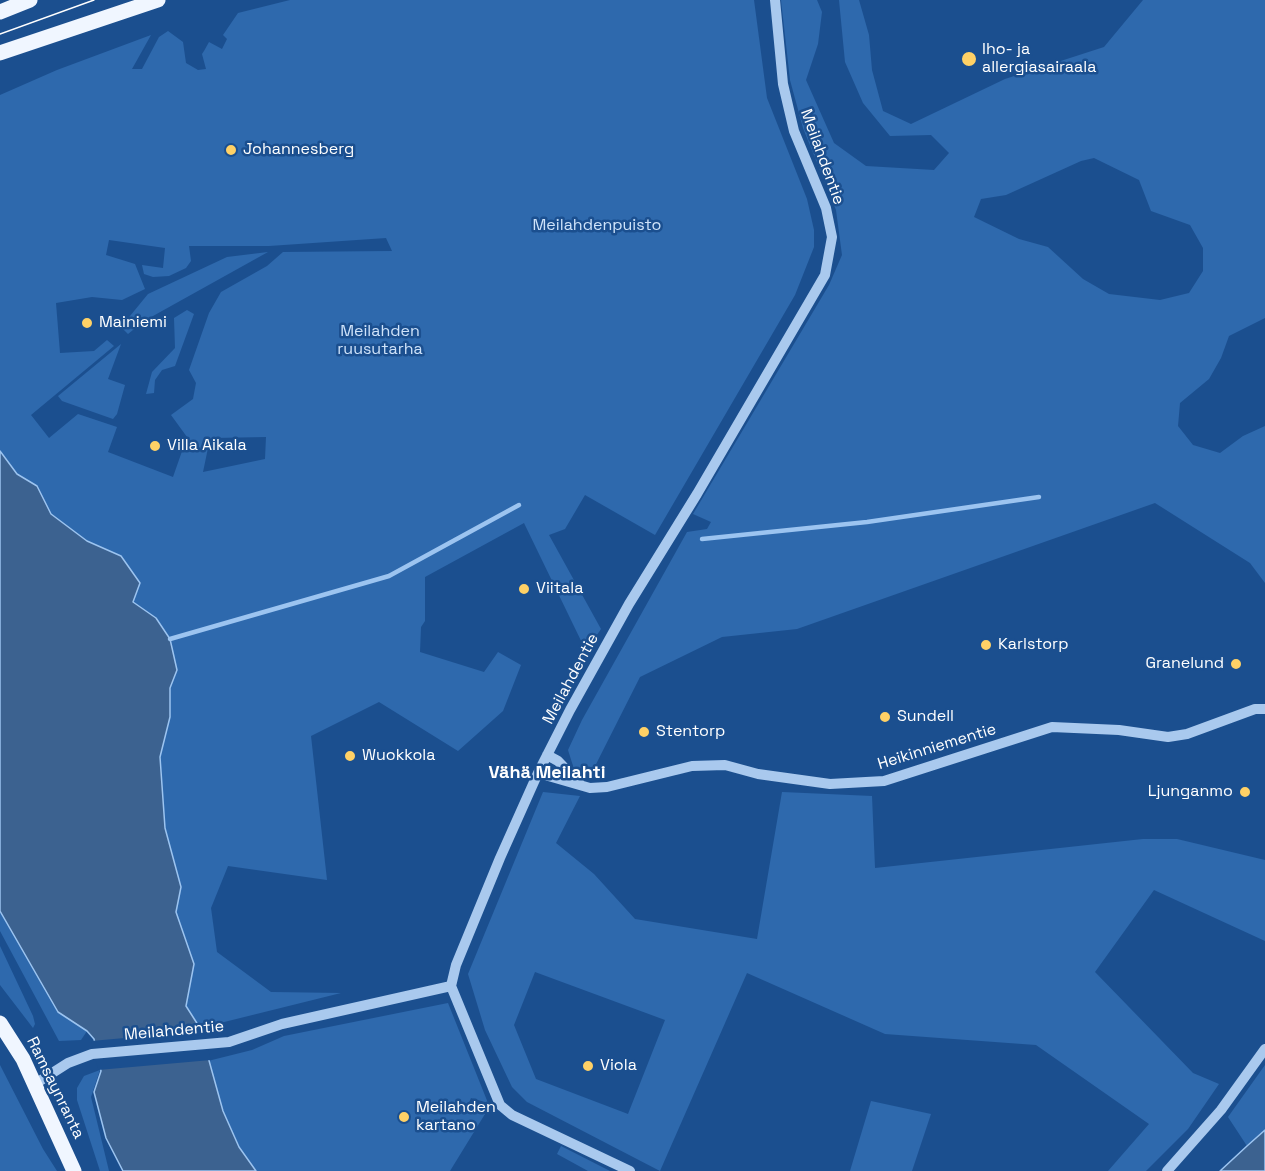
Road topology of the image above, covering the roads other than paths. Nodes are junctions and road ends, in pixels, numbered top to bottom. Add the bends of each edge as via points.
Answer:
1 (30, 0) edge
2 (775, 0) edge
3 (148, 2) edge
4 (0, 12) edge
5 (0, 53) edge
6 (1265, 709) edge
7 (547, 755) junction
8 (538, 773) junction
9 (580, 784) junction
10 (451, 986) junction
11 (0, 1023) edge
12 (1265, 1049) edge
13 (35, 1084) junction
14 (74, 1171) edge
15 (630, 1171) edge
16 (1167, 1171) edge

1 - 4 main road
2 - 7 street, Meilahdentie via 783,84 794,131 826,208 832,237 825,275 628,604
3 - 5 main road
6 - 9 street, Heikinniementie via 1168,737 1052,727 884,781 830,784 725,765 692,766 607,787
7 - 8 street, Meilahdentie
7 - 9 street
8 - 9 street, Heikinniementie
8 - 10 street, Meilahdentie via 469,933
10 - 13 street, Meilahdentie via 282,1024 229,1042 92,1054 68,1063
10 - 15 street via 500,1105 512,1115
11 - 13 main road, Ramsaynranta
12 - 16 street via 1221,1110
13 - 14 main road, Ramsaynranta

